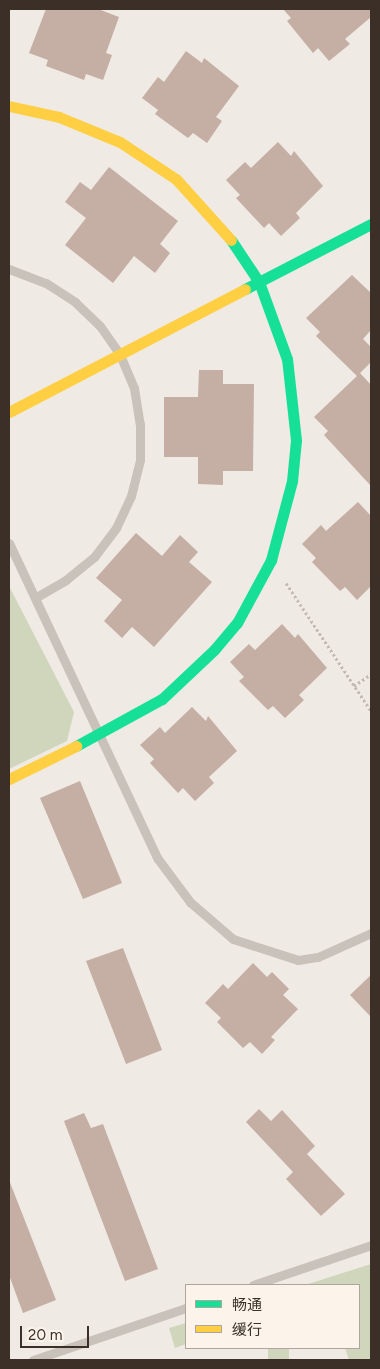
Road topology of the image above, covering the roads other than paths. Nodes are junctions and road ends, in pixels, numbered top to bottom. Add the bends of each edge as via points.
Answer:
1 (9, 106) edge
2 (371, 224) edge
3 (9, 269) edge
4 (259, 282) junction
5 (120, 355) junction
6 (9, 412) edge
7 (9, 543) edge
8 (36, 597) junction
9 (100, 734) junction
10 (9, 779) edge
11 (371, 933) edge
12 (371, 1245) edge
13 (256, 1284) edge
14 (185, 1308) edge
15 (33, 1360) edge

1 - 4 street via 90,128 149,159 206,208 242,253
2 - 4 street
3 - 5 lane via 46,283 75,302 100,326
4 - 5 street
4 - 9 street via 287,359 295,416 292,481 271,560 237,622 202,663 162,699
5 - 6 street
5 - 8 lane via 134,388 140,424 140,460 131,496 116,528 94,557 66,580
7 - 8 lane
8 - 9 lane
9 - 10 street
9 - 11 lane via 158,859 190,902 233,939 298,960 318,956
12 - 13 lane
14 - 15 lane

